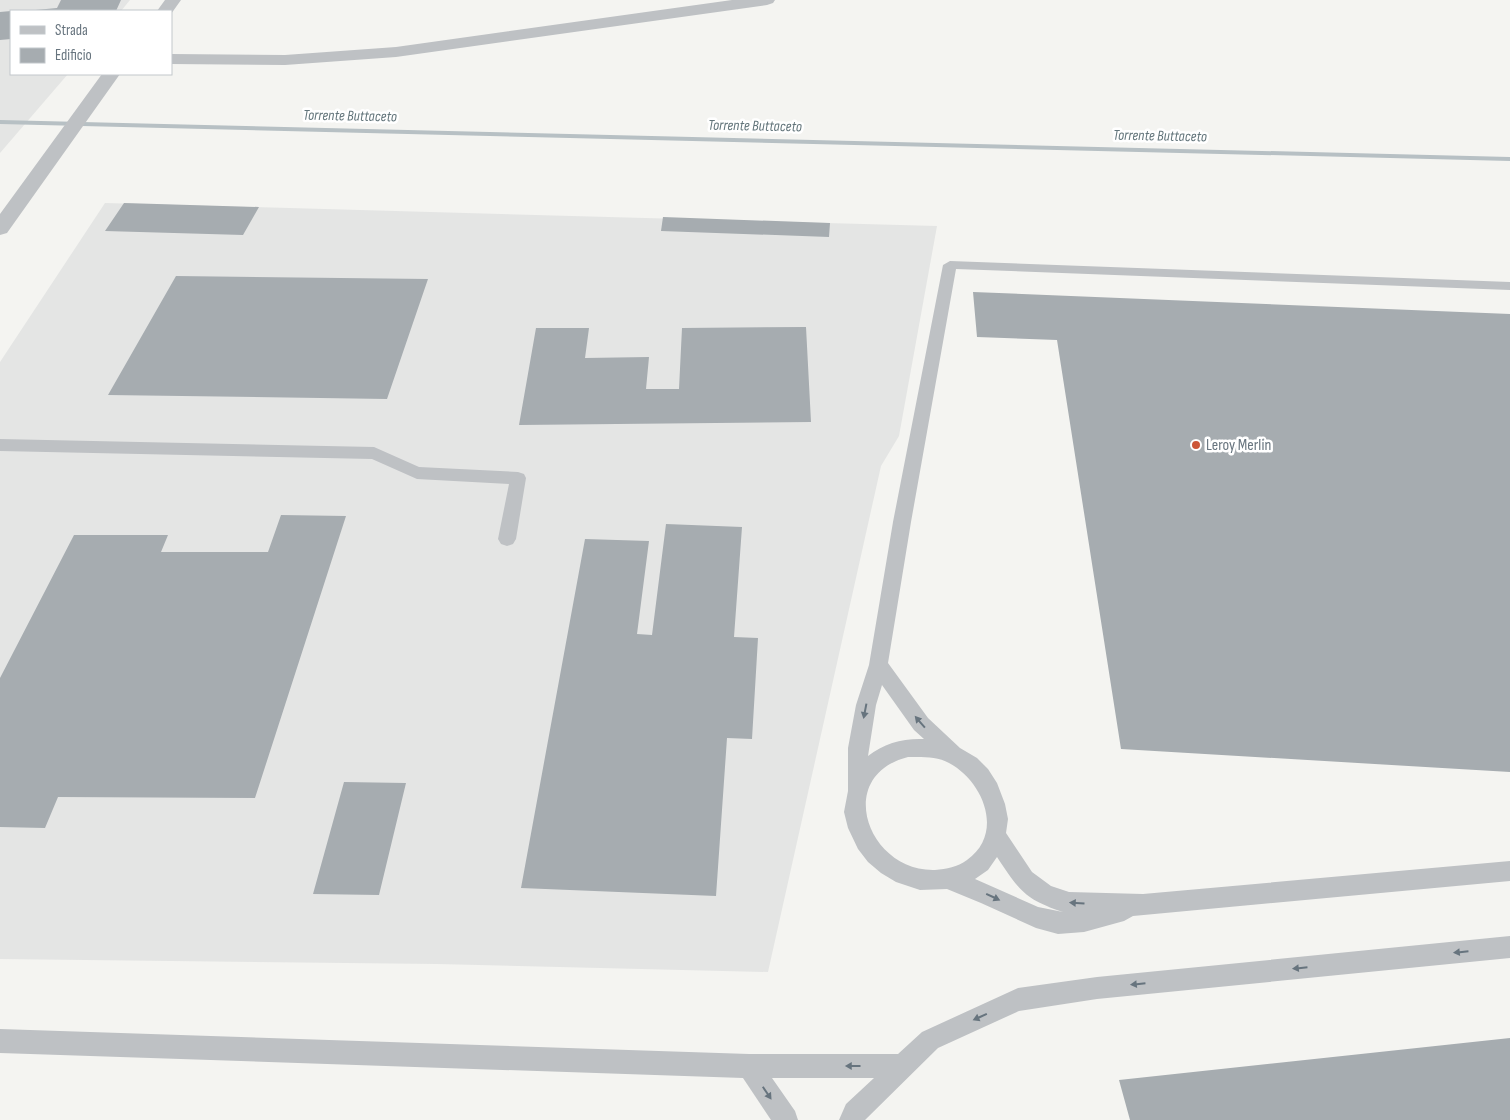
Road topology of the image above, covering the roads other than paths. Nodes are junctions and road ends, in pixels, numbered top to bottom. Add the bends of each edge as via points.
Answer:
1 (767, 0) edge
2 (172, 59) edge
3 (107, 80) edge
4 (0, 229) edge
5 (1510, 286) edge
6 (0, 445) edge
7 (508, 539) dead end
8 (878, 665) junction
9 (956, 756) junction
10 (857, 789) junction
11 (996, 836) junction
12 (1510, 871) edge
13 (947, 879) junction
14 (1143, 905) junction
15 (1510, 947) edge
16 (0, 1040) edge
17 (749, 1066) junction
18 (902, 1066) junction
19 (786, 1120) edge
20 (851, 1120) edge

1 - 2 street via 387,53 285,60
3 - 4 street
5 - 8 lane via 950,265
6 - 7 lane via 374,453 417,473 518,478
9 -> 8 lane via 920,724
8 -> 10 lane via 858,748
9 - 10 lane via 932,748 908,748 885,755 868,769
9 - 11 lane via 976,770 991,790 998,813
10 - 13 lane via 854,812 860,835 874,856 896,872 921,880
11 - 13 lane via 990,851 979,864 964,874
14 -> 11 lane via 1069,903 1045,895 1024,879
12 - 14 lane
13 -> 14 lane via 1036,917 1058,923 1084,921
15 -> 18 lane via 1097,988 1018,1000 930,1040
16 - 17 lane
18 -> 17 lane
17 -> 19 lane
18 - 20 lane

